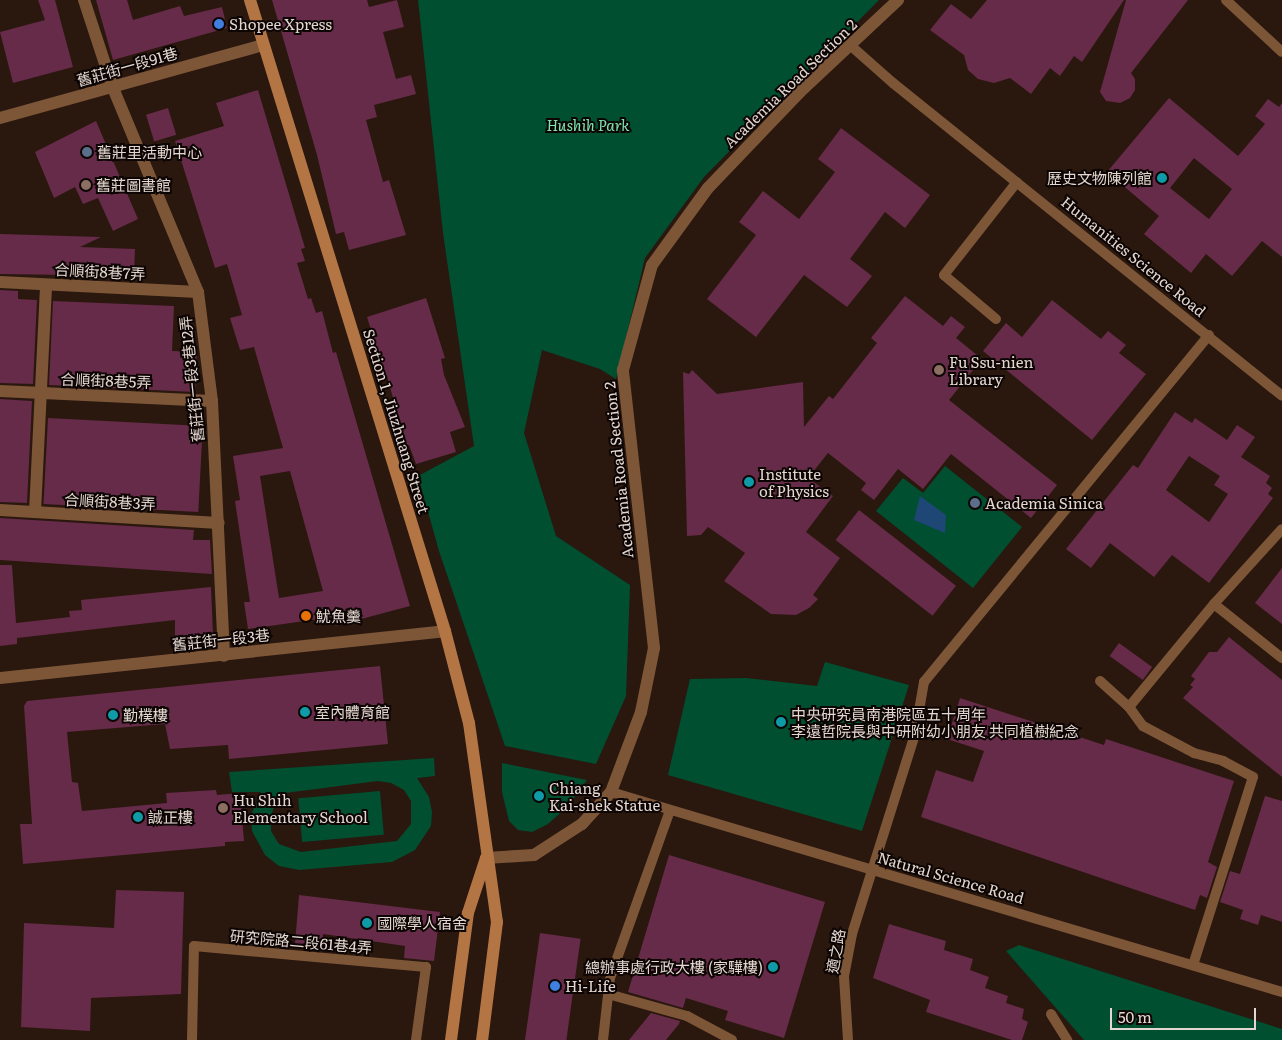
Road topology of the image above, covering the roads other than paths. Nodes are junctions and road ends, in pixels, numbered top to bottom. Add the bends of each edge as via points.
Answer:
1 (84, 0) edge
2 (250, 0) edge
3 (898, 0) edge
4 (1226, 0) edge
5 (263, 45) junction
6 (850, 45) junction
7 (1282, 52) edge
8 (113, 88) junction
9 (2, 114) edge
10 (1017, 182) junction
11 (0, 282) edge
12 (46, 284) junction
13 (198, 292) junction
14 (996, 318) dead end
15 (1209, 335) junction
16 (0, 391) edge
17 (42, 394) junction
18 (1282, 396) edge
19 (212, 401) junction
20 (0, 510) edge
21 (35, 512) junction
22 (219, 523) junction
23 (1282, 529) edge
24 (1214, 604) junction
25 (445, 631) junction
26 (224, 656) junction
27 (1282, 658) edge
28 (0, 678) edge
29 (1100, 681) dead end
30 (1130, 707) junction
31 (611, 792) junction
32 (670, 810) junction
33 (486, 858) junction
34 (872, 870) junction
35 (1193, 965) junction
36 (1282, 992) edge
37 (608, 994) junction
38 (1051, 1014) dead end
39 (192, 1040) edge
40 (416, 1040) edge
41 (451, 1040) edge
42 (482, 1040) edge
43 (603, 1040) edge
44 (732, 1040) edge
45 (848, 1040) edge
46 (1067, 1040) edge

1 - 8 street, 舊莊街一段3巷12弄
2 - 5 main road, Section 1, Jiuzhuang Street
3 - 6 street, Academia Road Section 2
4 - 7 lane
5 - 8 street, 舊莊街一段91巷
5 - 25 main road, Section 1, Jiuzhuang Street
6 - 10 lane, Humanities Science Road
6 - 31 street, Academia Road Section 2 via 708,188 652,265 623,370 654,648 641,712
8 - 9 street, 舊莊街一段91巷
8 - 13 street, 舊莊街一段3巷12弄
10 - 14 lane via 944,275
10 - 15 lane, Humanities Science Road
11 - 12 street, 合順街8巷7弄
12 - 13 street, 合順街8巷7弄
12 - 17 street
13 - 19 street, 舊莊街一段3巷12弄
15 - 18 lane, Humanities Science Road
15 - 34 lane, 適之路 via 924,682 915,734
16 - 17 street, 合順街8巷5弄
17 - 19 street, 合順街8巷5弄
17 - 21 street
19 - 22 street, 舊莊街一段3巷12弄
20 - 21 street, 合順街8巷3弄
21 - 22 street, 合順街8巷3弄
22 - 26 street, 舊莊街一段3巷12弄
23 - 24 lane
24 - 27 lane
24 - 30 lane
25 - 26 street, 舊莊街一段3巷
25 - 33 main road, Section 1, Jiuzhuang Street via 469,723
26 - 28 street, 舊莊街一段3巷
29 - 30 lane
30 - 35 lane via 1144,726 1194,753 1223,761 1253,776
31 - 32 lane, Natural Science Road
31 - 33 street, Academia Road Section 2 via 582,824 534,855
32 - 34 lane, Natural Science Road
32 - 37 lane via 610,978
33 - 41 main road via 468,913
33 - 42 main road via 497,922
34 - 35 lane, Natural Science Road
34 - 45 lane, 適之路 via 844,976
35 - 36 lane, Natural Science Road
37 - 43 lane
37 - 44 lane via 687,1016
38 - 46 lane
39 - 40 lane, 研究院路二段61巷4弄 via 194,946 426,968

